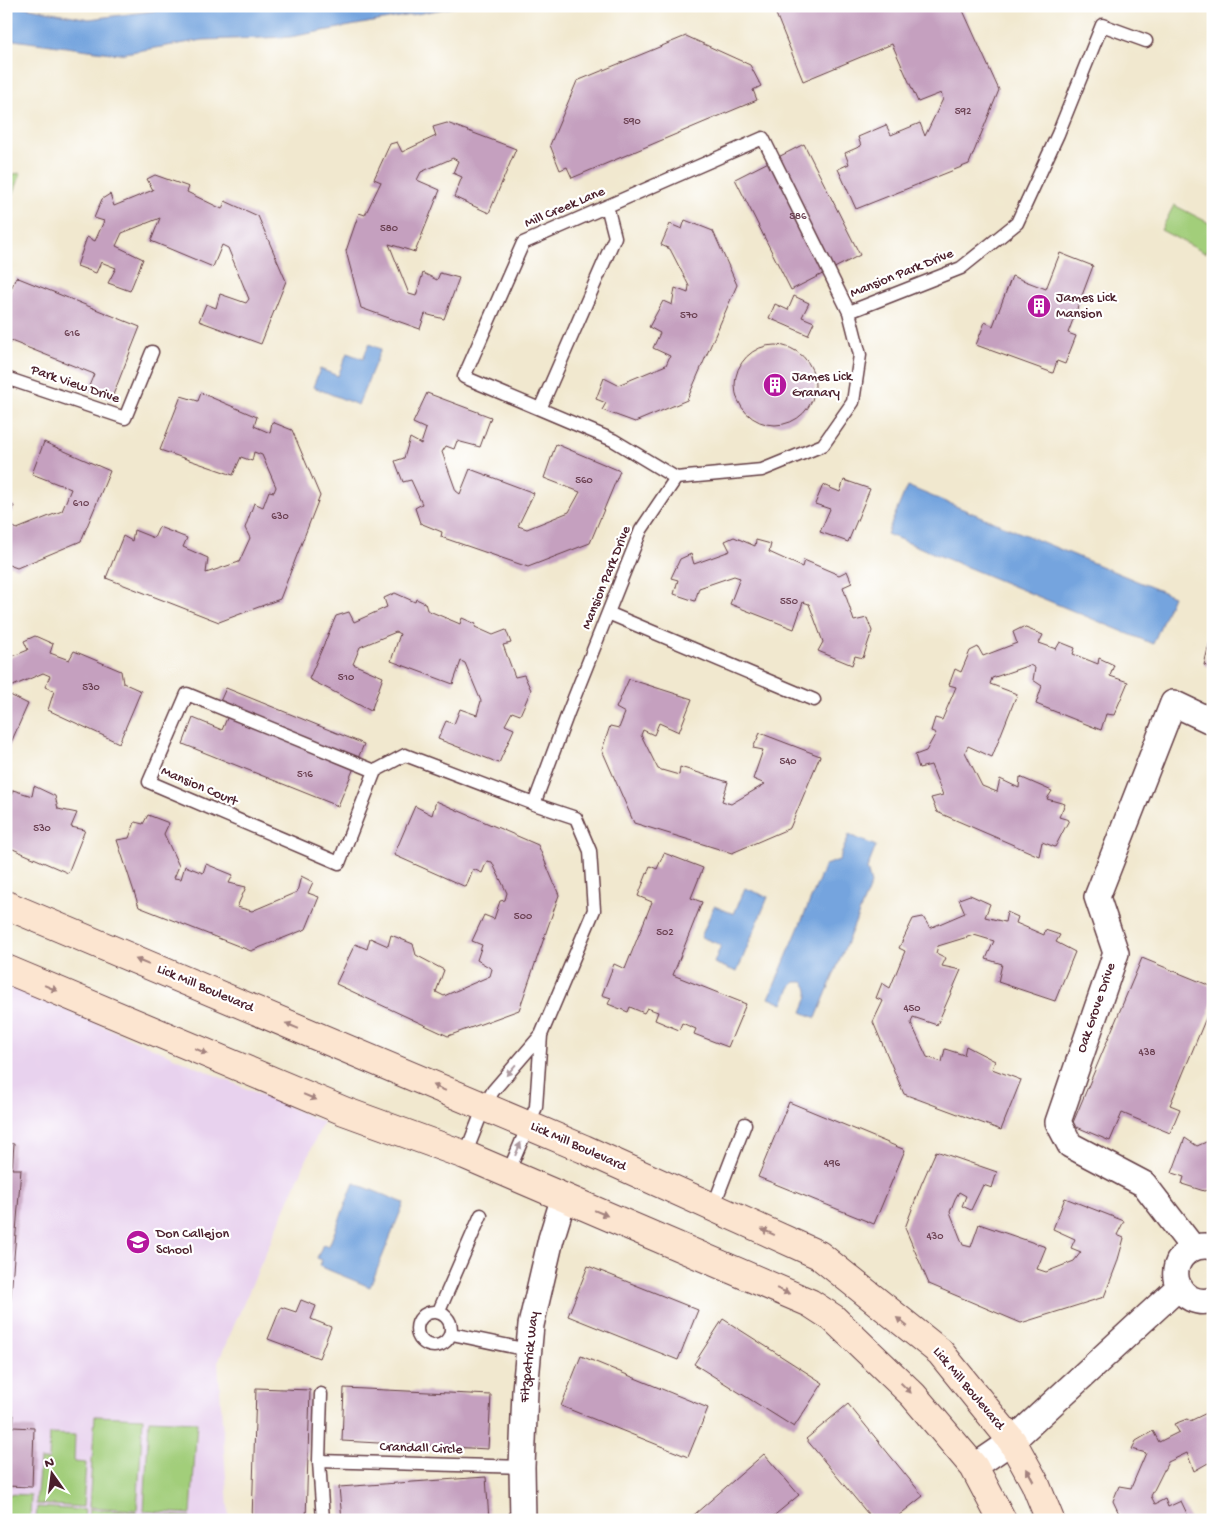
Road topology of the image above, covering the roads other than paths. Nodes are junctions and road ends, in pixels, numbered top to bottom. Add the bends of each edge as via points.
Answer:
1 (1146, 41) dead end
2 (607, 206) junction
3 (849, 312) junction
4 (152, 352) dead end
5 (6, 378) edge
6 (540, 409) junction
7 (676, 478) junction
8 (608, 613) junction
9 (814, 700) dead end
10 (1213, 722) edge
11 (375, 771) junction
12 (534, 804) junction
13 (6, 904) edge
14 (6, 969) edge
15 (541, 1035) junction
16 (484, 1107) junction
17 (745, 1124) dead end
18 (528, 1125) junction
19 (465, 1155) junction
20 (508, 1173) junction
21 (564, 1197) junction
22 (713, 1207) junction
23 (481, 1216) dead end
24 (1203, 1247) edge
25 (1179, 1287) junction
26 (1213, 1300) edge
27 (439, 1312) junction
28 (452, 1334) junction
29 (528, 1350) junction
30 (322, 1394) dead end
31 (1012, 1441) junction
32 (319, 1460) junction
33 (522, 1467) junction
34 (974, 1467) junction
35 (323, 1520) edge
36 (523, 1520) edge
37 (1002, 1520) edge
38 (1050, 1520) edge

1 - 3 lane, Mansion Park Drive via 1102,25 1058,134 1017,223 961,268
2 - 3 lane, Mill Creek Lane via 763,138
2 - 6 lane via 615,237
2 - 6 lane, Mill Creek Lane via 523,242 464,377
3 - 7 lane, Mansion Park Drive via 860,355 853,402 823,445 762,470
4 - 5 lane, Park View Drive via 125,418
6 - 7 lane, Mill Creek Lane via 612,440
7 - 8 lane, Mansion Park Drive via 641,530
8 - 9 lane
8 - 12 lane, Mansion Park Drive
10 - 24 street, Oak Grove Drive via 1173,703 1097,897 1116,953 1058,1122 1070,1145 1144,1184
11 - 11 lane, Mansion Court via 339,863 149,782 187,694
11 - 12 lane via 405,755
12 - 15 lane via 576,818 590,852 594,910
16 -> 13 main road, Lick Mill Boulevard
14 -> 19 main road via 344,1111
15 -> 16 lane via 493,1091
15 - 18 lane via 536,1107
16 - 18 main road, Lick Mill Boulevard
16 - 19 lane
17 - 22 lane
20 -> 18 lane
18 - 22 main road, Lick Mill Boulevard
19 - 20 main road
20 - 21 main road
21 - 29 street, Fitzpatrick Way via 530,1325
21 -> 34 main road via 810,1302 833,1318 913,1395
31 -> 22 main road, Lick Mill Boulevard via 940,1352 819,1255
23 - 27 lane
24 - 25 street, Oak Grove Drive via 1185,1252 1179,1260 1176,1269
25 - 26 street via 1192,1300
25 - 31 street
27 - 28 lane via 450,1320
27 - 28 lane via 425,1313 416,1324 418,1337 429,1346 443,1345
28 - 29 lane
29 - 33 street, Fitzpatrick Way
30 - 32 lane
31 - 34 street
38 -> 31 main road, Lick Mill Boulevard via 1035,1483
32 - 33 lane, Crandall Circle
32 - 35 lane
33 - 36 street, Fitzpatrick Way
34 - 37 main road

